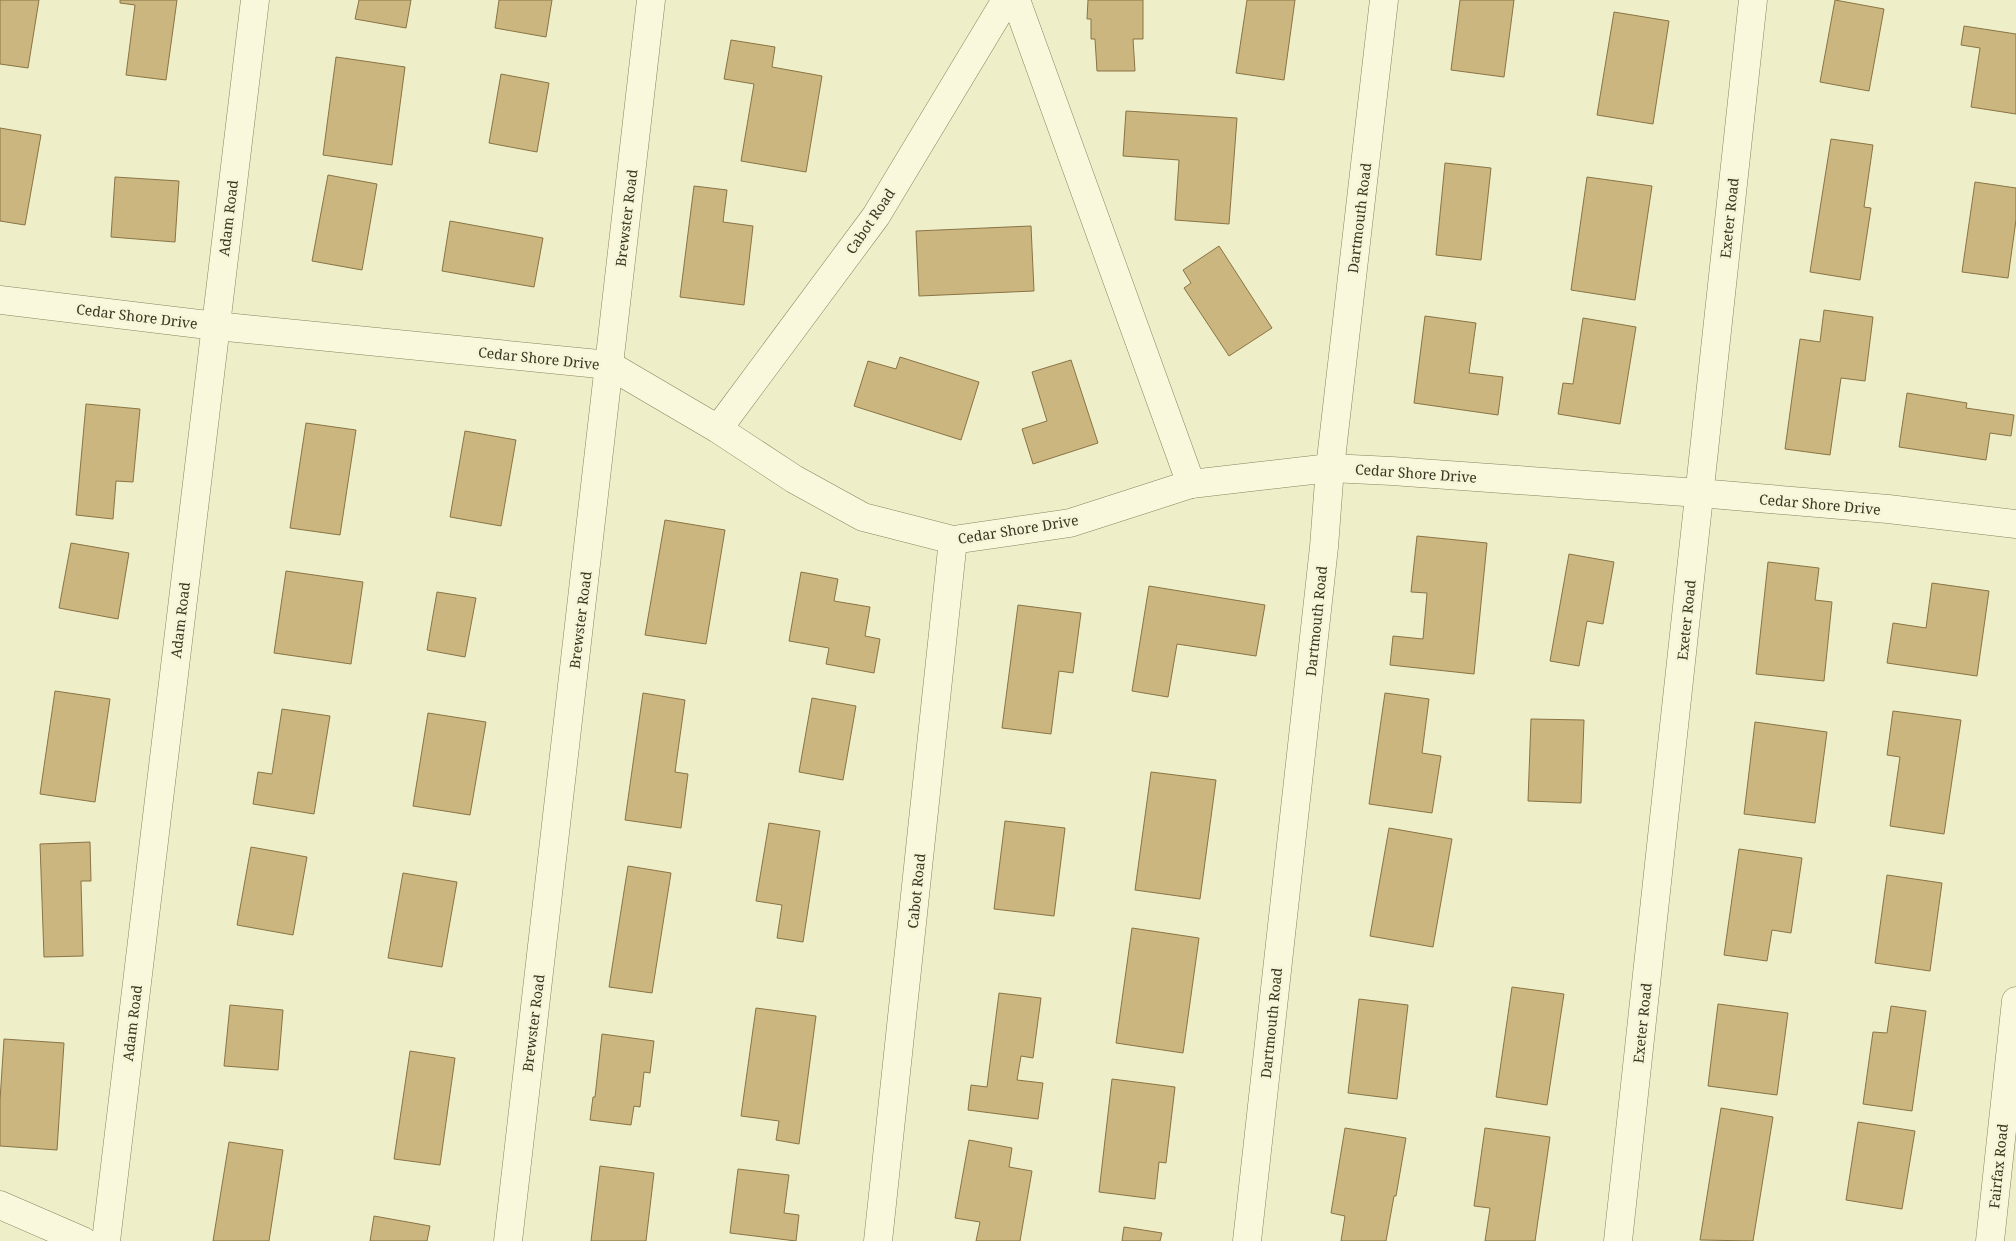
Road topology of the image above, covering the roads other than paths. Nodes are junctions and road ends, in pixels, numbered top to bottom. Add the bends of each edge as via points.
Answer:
1 (255, 0) edge
2 (651, 0) edge
3 (1006, 0) edge
4 (1016, 0) edge
5 (1384, 0) edge
6 (1753, 0) edge
7 (0, 300) edge
8 (216, 326) junction
9 (609, 365) junction
10 (718, 429) junction
11 (1330, 468) junction
12 (1191, 484) junction
13 (1699, 493) junction
14 (2016, 524) edge
15 (954, 540) junction
16 (2016, 1001) edge
17 (0, 1205) edge
18 (83, 1241) edge
19 (106, 1241) edge
20 (508, 1241) edge
21 (878, 1241) edge
22 (1247, 1241) edge
23 (1618, 1241) edge
24 (1990, 1241) edge

1 - 8 street, Adam Road
2 - 9 street, Brewster Road
3 - 10 street, Cabot Road via 876,216
4 - 12 street
5 - 11 street, Dartmouth Road
6 - 13 street, Exeter Road
7 - 8 street, Cedar Shore Drive
8 - 9 street, Cedar Shore Drive
8 - 19 street, Adam Road
9 - 10 street, Cedar Shore Drive
9 - 20 street, Brewster Road
10 - 15 street, Cedar Shore Drive via 794,480 864,516
11 - 12 street, Cedar Shore Drive
11 - 13 street, Cedar Shore Drive
11 - 22 street, Dartmouth Road
12 - 15 street, Cedar Shore Drive via 1070,523
13 - 14 street, Cedar Shore Drive
13 - 23 street, Exeter Road
15 - 21 street, Cabot Road
16 - 24 street, Fairfax Road
17 - 18 street

